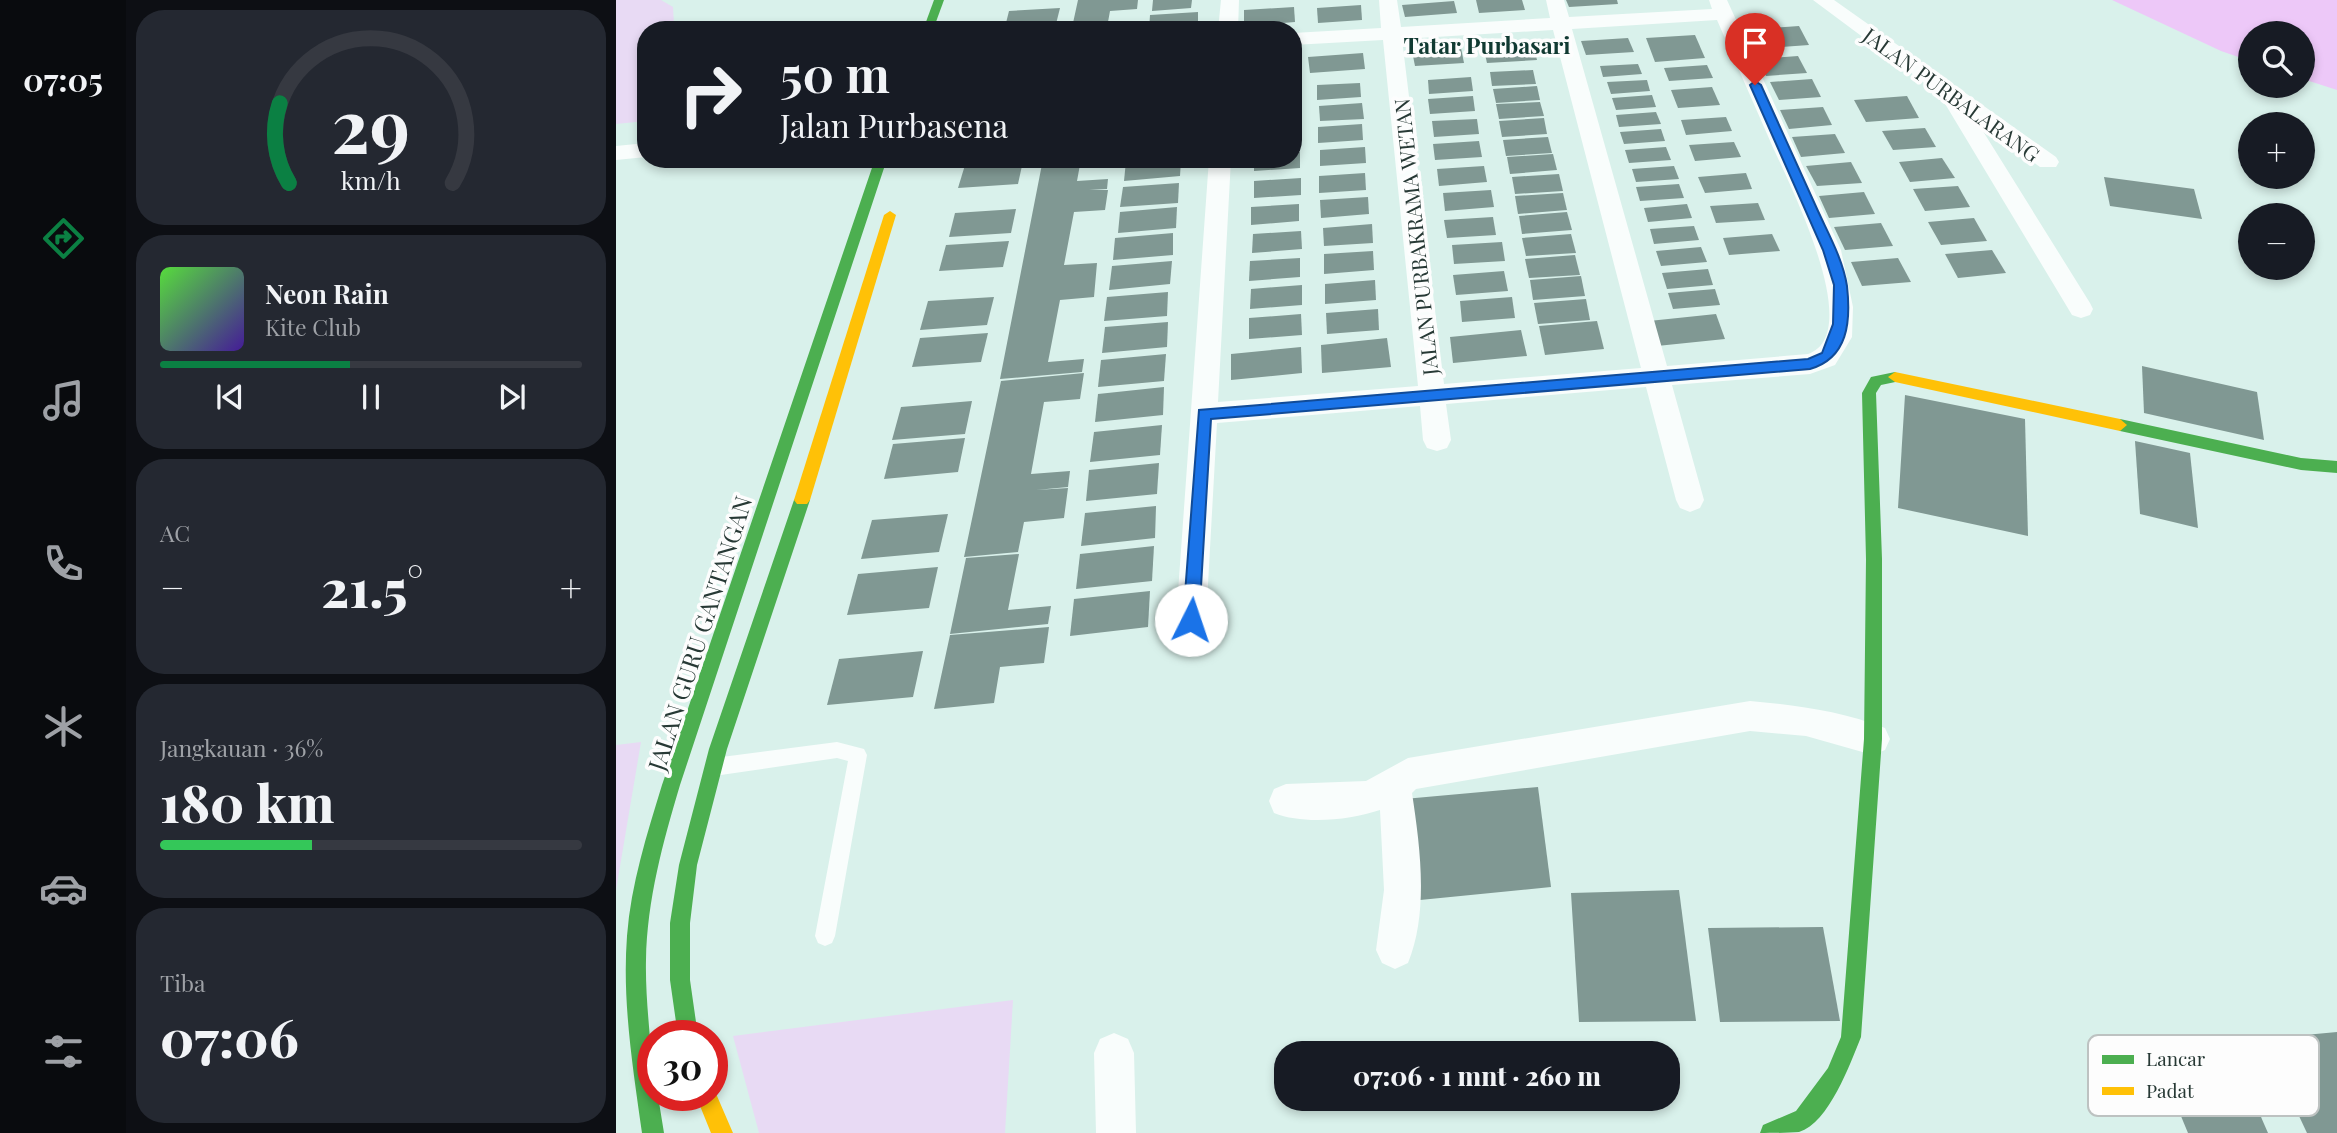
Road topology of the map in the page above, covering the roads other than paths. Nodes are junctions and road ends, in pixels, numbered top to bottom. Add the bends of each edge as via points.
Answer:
1 (939, 0) edge
2 (1230, 0) edge
3 (1388, 0) edge
4 (1555, 0) edge
5 (1822, 0) edge
6 (1721, 7) edge
7 (931, 21) edge
8 (1229, 21) edge
9 (1561, 23) junction
10 (1392, 33) junction
11 (1302, 38) edge
12 (1947, 90) junction
13 (637, 151) edge
14 (616, 153) edge
15 (2048, 163) dead end
16 (878, 168) edge
17 (1219, 168) edge
18 (895, 199) dead end
19 (2081, 309) dead end
20 (1657, 377) junction
21 (1433, 395) junction
22 (1204, 414) junction
23 (1437, 440) dead end
24 (2337, 467) edge
25 (1690, 500) dead end
26 (1191, 620) dead end
27 (1872, 739) junction
28 (711, 768) junction
29 (1394, 789) junction
30 (1286, 801) dead end
31 (825, 936) dead end
32 (1395, 950) dead end
33 (686, 1020) edge
34 (1114, 1053) dead end
35 (714, 1111) edge
36 (653, 1133) edge
37 (722, 1133) edge
38 (1116, 1133) edge
39 (1771, 1133) edge

1 - 7 street
2 - 8 street
3 - 10 street, JALAN PURBAKRAMA WETAN
4 - 9 street
5 - 12 street, JALAN PURBALARANG
6 - 9 street
6 - 20 street via 1829,250 1840,285 1840,324 1833,349 1810,364
9 - 10 street
9 - 20 street
10 - 11 street
10 - 21 street, JALAN PURBAKRAMA WETAN
12 - 15 street, JALAN PURBALARANG
12 - 19 street
13 - 14 street
16 - 36 street, JALAN GURU GANTANGAN via 755,530 660,826 640,907 638,1039
17 - 22 street
18 - 28 street via 775,583
20 - 21 street
20 - 25 street
21 - 22 street
21 - 23 street, JALAN PURBAKRAMA WETAN
22 - 26 street
24 - 27 street via 2301,464 1895,376 1876,381 1869,393 1874,559
27 - 29 street via 1806,721 1750,716 1408,774
27 - 39 street via 1851,1037 1835,1075 1804,1119
28 - 31 lane via 838,750 858,755
28 - 33 street via 684,894 679,962
29 - 30 street via 1362,799
29 - 32 street via 1401,922
34 - 38 street
35 - 37 street

